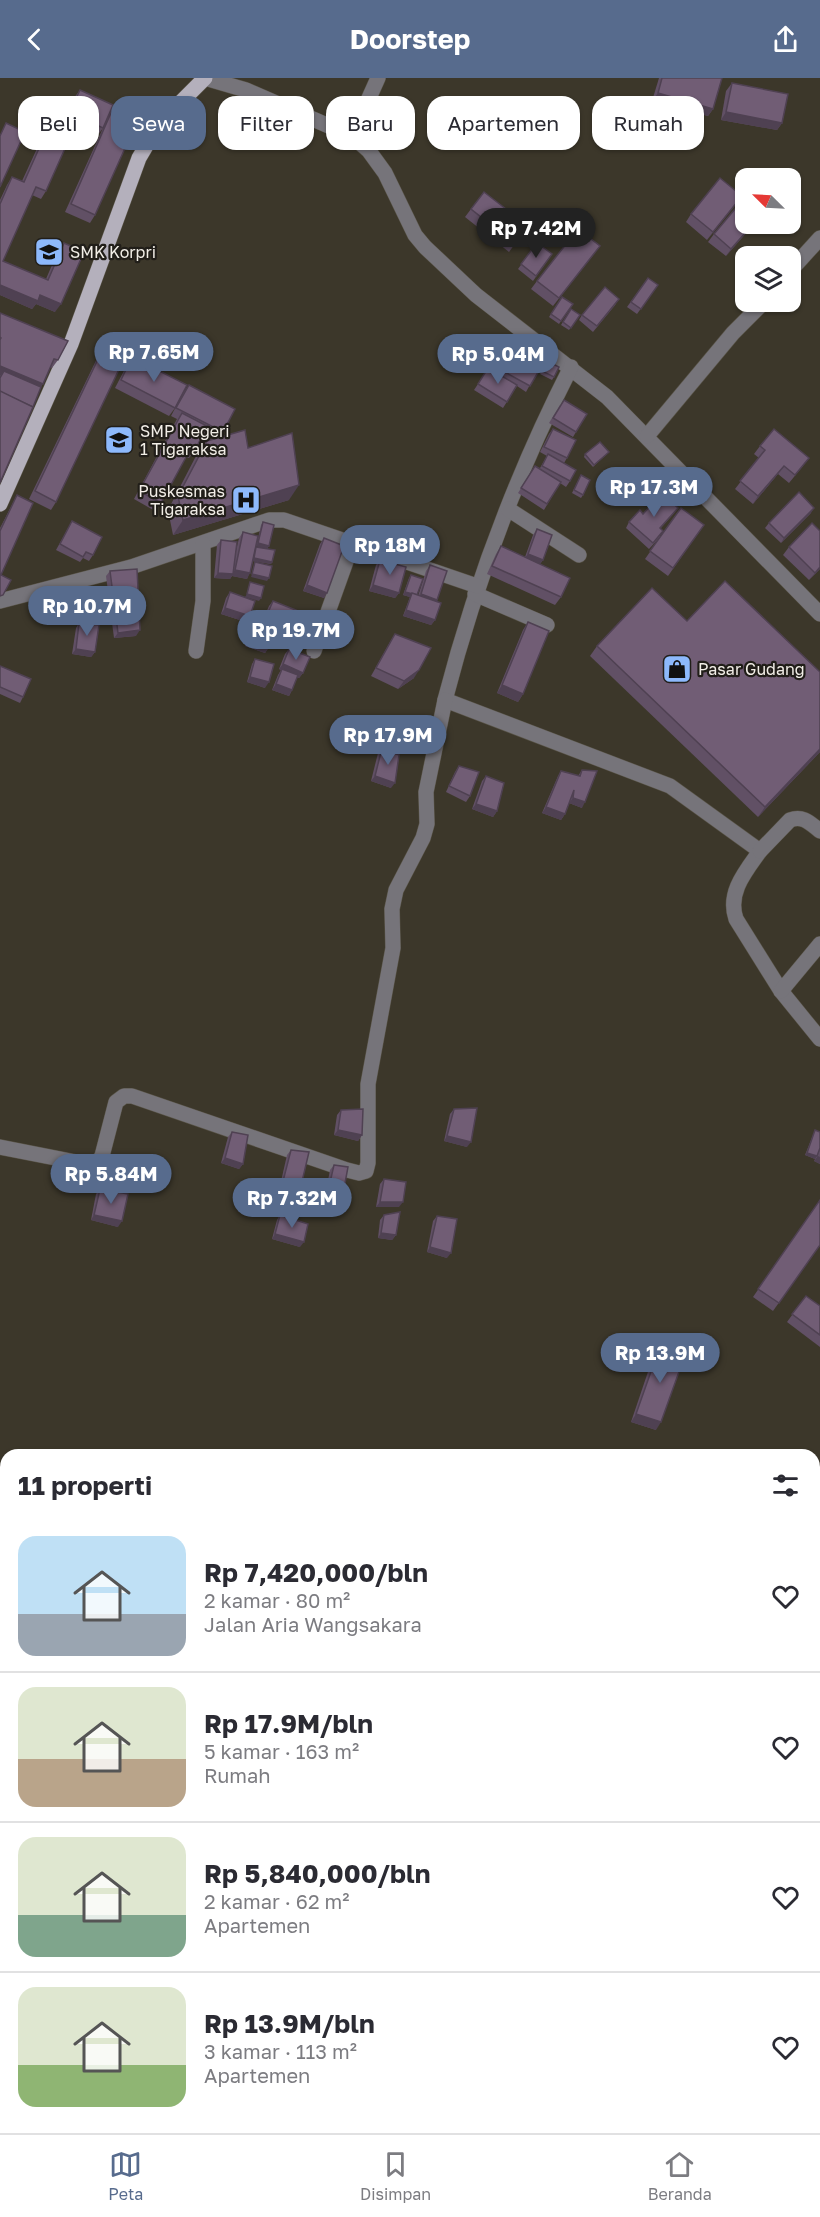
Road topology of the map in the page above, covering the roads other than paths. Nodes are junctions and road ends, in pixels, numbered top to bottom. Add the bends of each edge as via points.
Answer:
1 (205, 78) edge
2 (378, 78) edge
3 (370, 96) edge
4 (326, 125) edge
5 (368, 150) edge
6 (820, 237) edge
7 (801, 259) edge
8 (754, 312) edge
9 (571, 366) junction
10 (646, 436) junction
11 (0, 504) edge
12 (508, 510) junction
13 (353, 542) junction
14 (203, 544) junction
15 (579, 555) dead end
16 (476, 590) junction
17 (0, 601) edge
18 (820, 614) edge
19 (547, 626) dead end
20 (196, 651) dead end
21 (315, 651) dead end
22 (445, 700) junction
23 (820, 831) edge
24 (760, 851) junction
25 (820, 944) edge
26 (781, 991) junction
27 (820, 1040) edge
28 (0, 1147) edge

1 - 4 street via 246,90
1 - 11 main road via 159,123 139,158
2 - 3 street
5 - 9 street via 385,173 425,247 476,294
6 - 7 street
8 - 10 street
9 - 10 street
9 - 12 street via 534,440
10 - 18 street
12 - 15 street
12 - 16 street
13 - 14 street via 284,520 269,520
13 - 16 street
13 - 21 street
14 - 17 street
14 - 20 street via 203,601
16 - 19 street
16 - 22 street
22 - 24 street via 670,786
22 - 28 street via 426,792 423,838 396,890 393,948 368,1084 366,1171 347,1170 132,1096 116,1102 97,1163 68,1162
23 - 24 street via 805,819 790,819
24 - 26 street via 732,897 732,908
25 - 26 street
26 - 27 street

